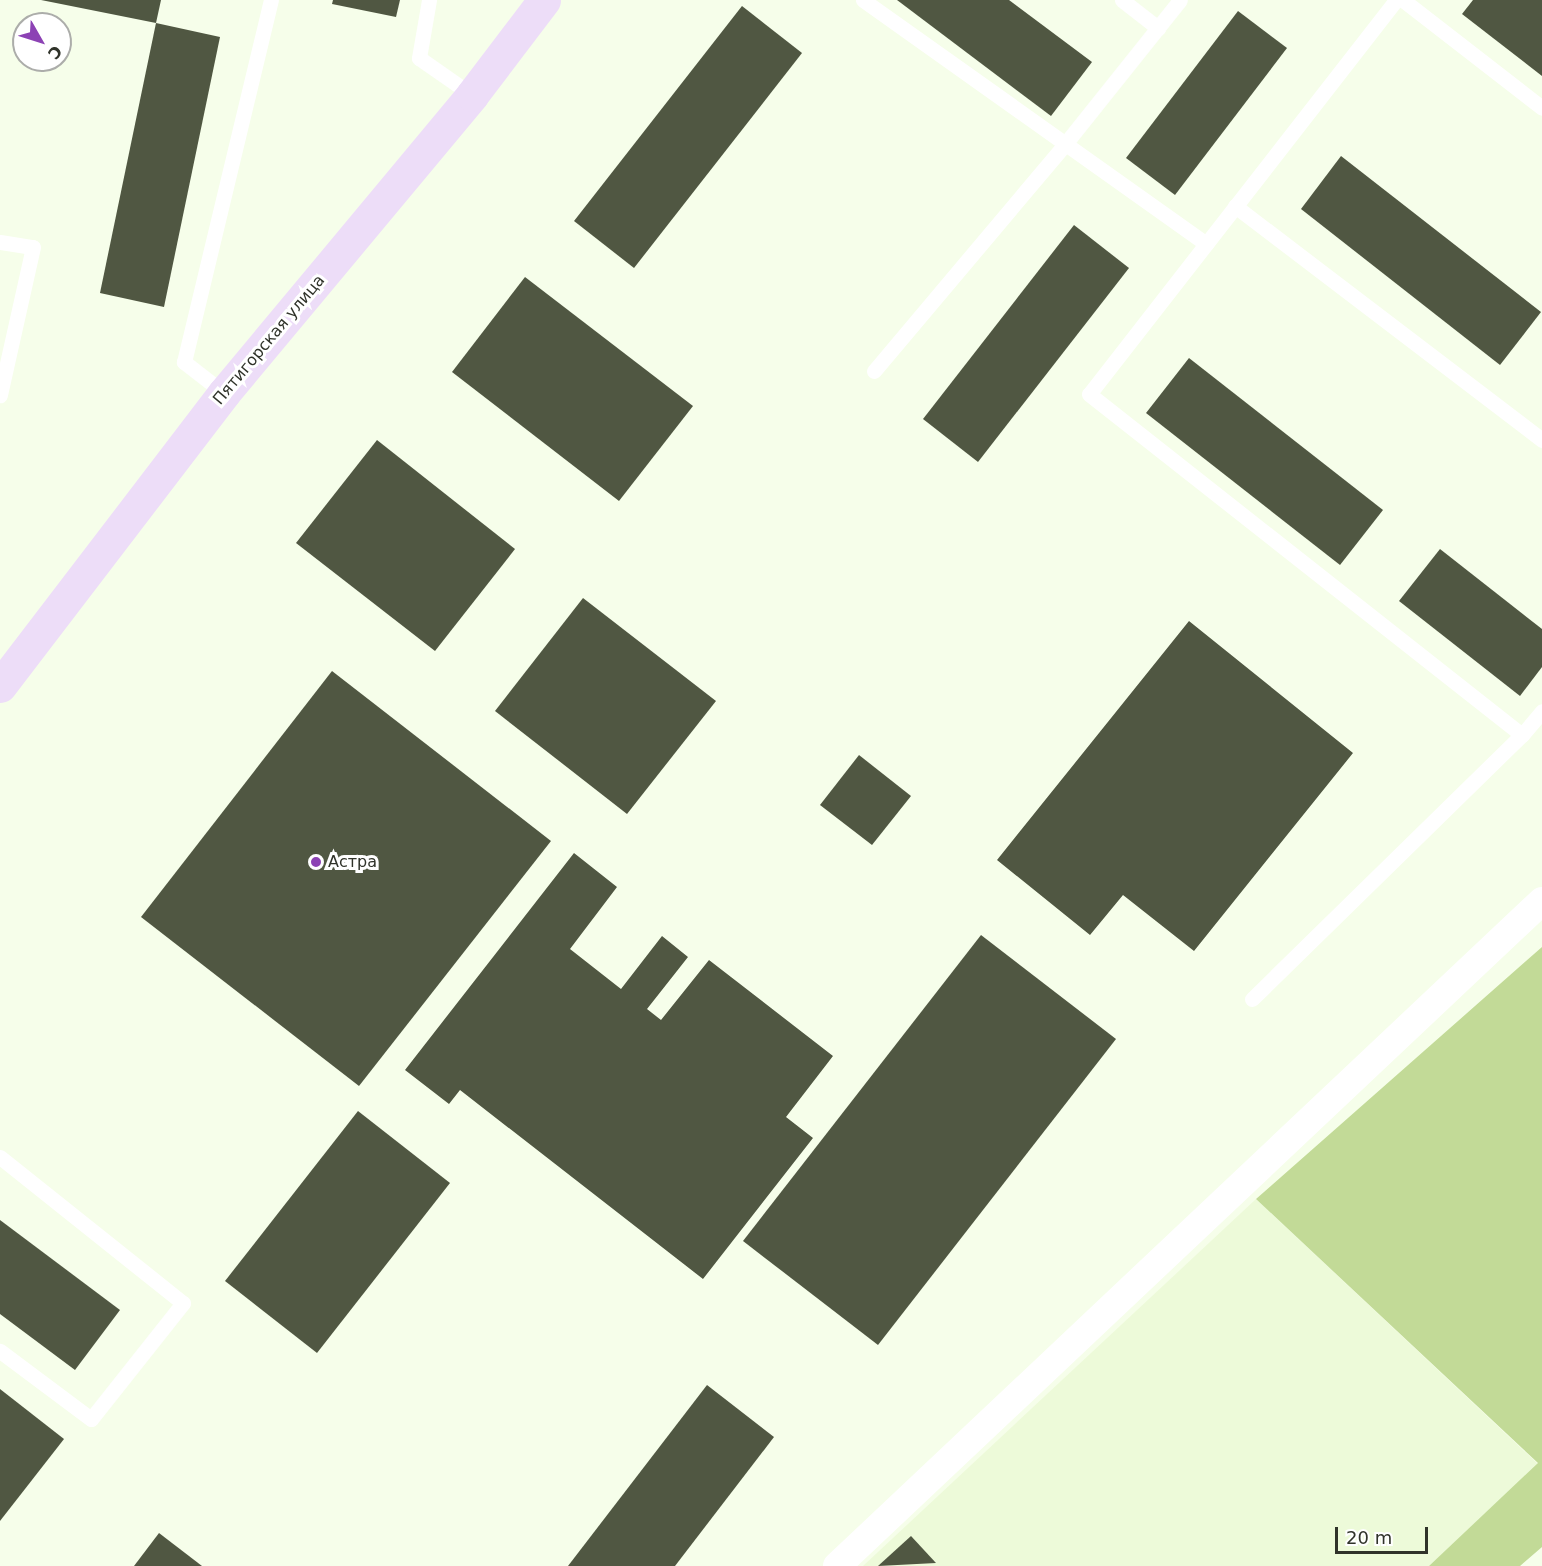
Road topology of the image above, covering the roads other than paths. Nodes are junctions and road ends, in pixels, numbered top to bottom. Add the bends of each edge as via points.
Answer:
1 (271, 0) edge
2 (429, 0) edge
3 (544, 0) edge
4 (863, 0) edge
5 (1122, 0) edge
6 (1180, 0) edge
7 (1396, 0) edge
8 (1403, 0) edge
9 (1158, 28) junction
10 (472, 96) junction
11 (1542, 108) edge
12 (1065, 144) junction
13 (1235, 206) junction
14 (0, 242) edge
15 (1206, 244) junction
16 (874, 371) dead end
17 (224, 393) junction
18 (0, 395) edge
19 (1542, 440) edge
20 (0, 686) edge
21 (1542, 711) edge
22 (1522, 735) junction
23 (1542, 901) edge
24 (1252, 999) dead end
25 (0, 1157) edge
26 (0, 1351) edge
27 (837, 1566) edge

1 - 17 lane via 184,362
2 - 10 lane via 419,58
3 - 10 main road, Пятигорская улица
4 - 12 lane
5 - 9 lane
6 - 9 lane
7 - 13 lane
8 - 11 lane
9 - 12 lane
10 - 17 main road, Пятигорская улица
12 - 15 lane
12 - 16 lane
13 - 15 lane
13 - 19 lane
14 - 18 lane via 33,247
15 - 22 lane via 1089,393
17 - 20 main road, Пятигорская улица
21 - 22 lane
22 - 24 lane
23 - 27 street
25 - 26 lane via 183,1304 91,1419

